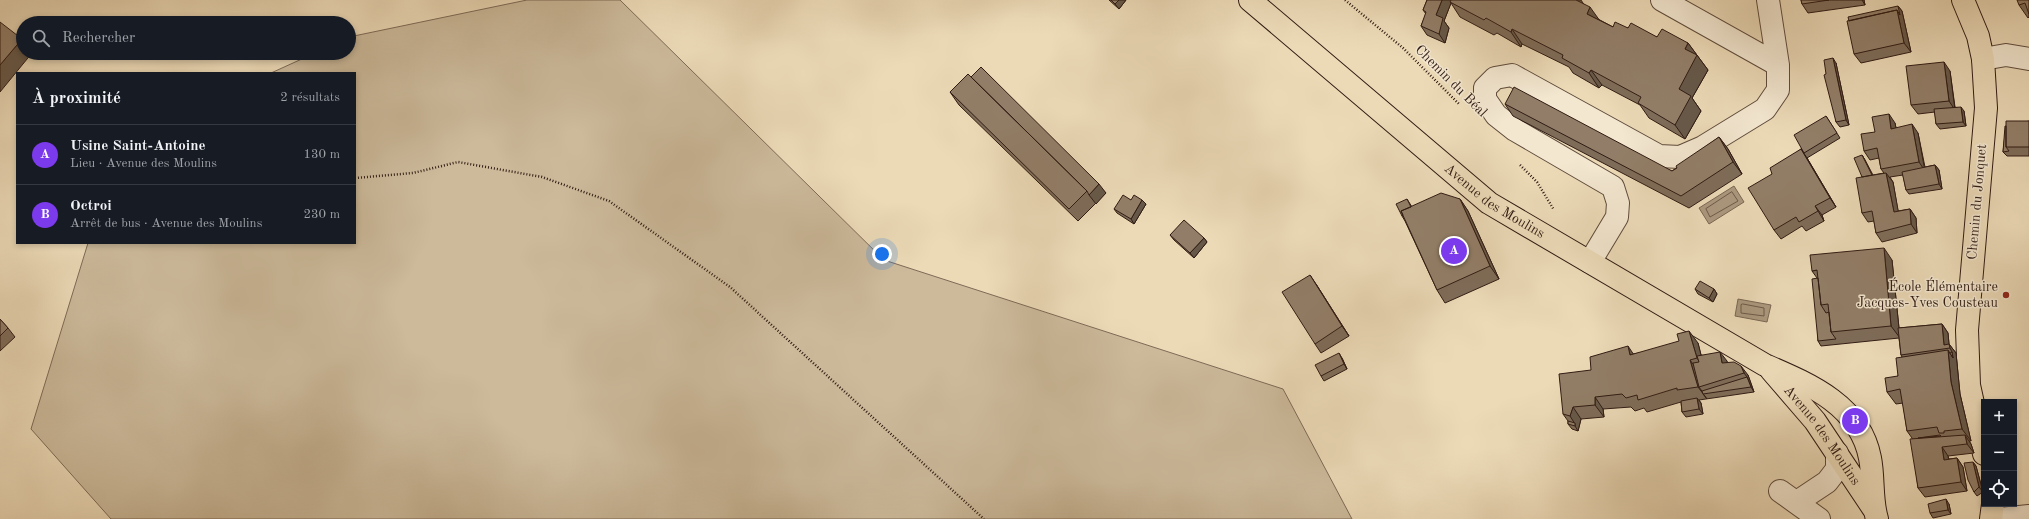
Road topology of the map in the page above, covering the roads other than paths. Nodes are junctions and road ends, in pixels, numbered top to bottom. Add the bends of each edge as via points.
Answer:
1 (1250, 0) edge
2 (1662, 0) edge
3 (1768, 0) edge
4 (1964, 0) edge
5 (1983, 59) junction
6 (2029, 59) edge
7 (1778, 64) junction
8 (1590, 262) junction
9 (1765, 365) junction
10 (1981, 439) edge
11 (1837, 453) junction
12 (1993, 507) edge
13 (1876, 515) edge
14 (2029, 516) edge
15 (1820, 519) edge
16 (1991, 519) edge
17 (2000, 519) edge

1 - 8 main road, Avenue des Moulins via 1489,203
2 - 7 street
3 - 7 street
4 - 5 main road, Chemin du Jonquet via 1978,36
5 - 6 street via 2006,56
5 - 10 main road, Chemin du Jonquet via 1986,108 1966,330 1970,385
7 - 8 street via 1778,90 1764,109 1703,147 1680,156 1659,156 1512,75 1496,78 1485,88 1485,99 1496,115 1510,126 1612,187 1618,202 1617,217
8 - 9 main road, Avenue des Moulins
9 - 11 main road, Avenue des Moulins via 1801,404
9 - 13 main road, Avenue des Moulins via 1830,397 1854,421 1864,439 1870,458
11 - 13 main road, Avenue des Moulins
11 - 15 street via 1837,469 1827,482 1788,496
12 - 16 main road
14 - 17 street

